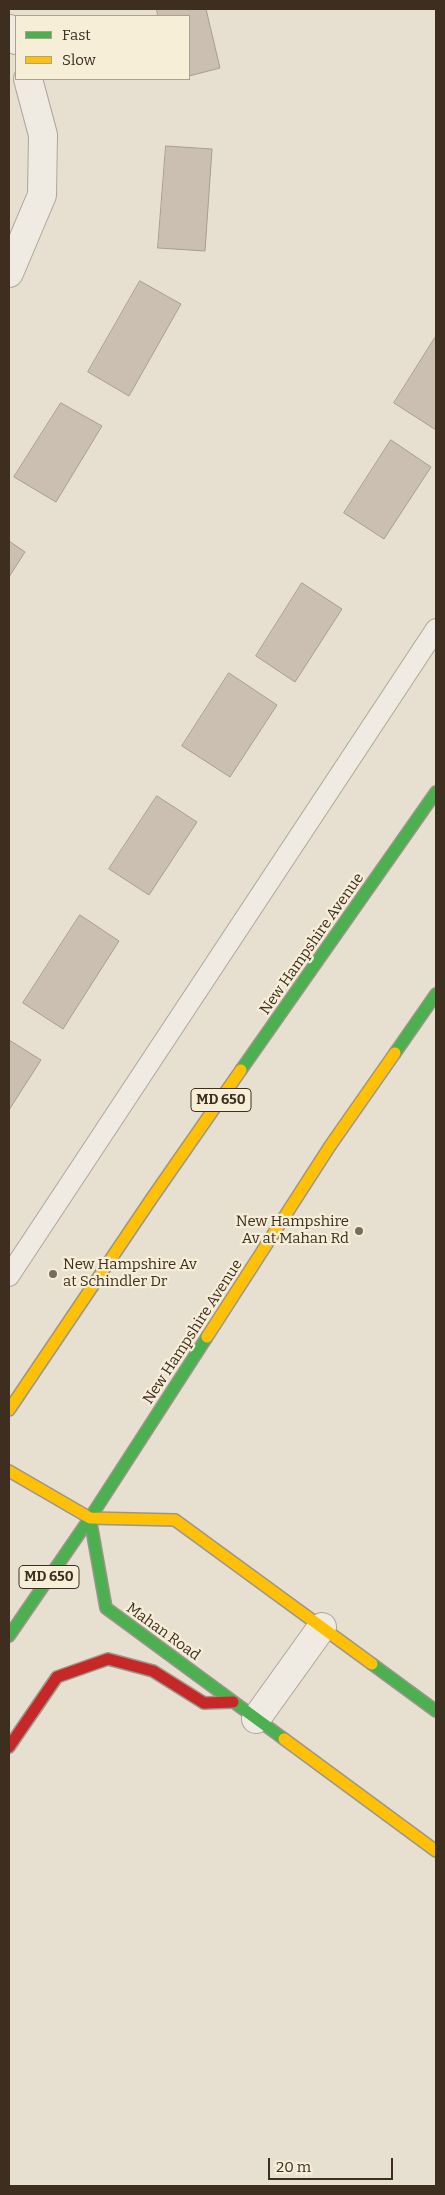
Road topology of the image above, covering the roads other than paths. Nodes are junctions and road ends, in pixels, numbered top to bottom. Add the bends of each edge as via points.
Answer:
1 (28, 80) edge
2 (9, 273) edge
3 (436, 630) edge
4 (436, 792) edge
5 (436, 994) edge
6 (9, 1276) edge
7 (9, 1410) edge
8 (9, 1471) edge
9 (90, 1518) junction
10 (322, 1627) junction
11 (9, 1636) edge
12 (234, 1702) junction
13 (436, 1711) edge
14 (256, 1719) junction
15 (9, 1747) edge
16 (436, 1851) edge

1 - 2 street via 43,135 42,196
3 - 6 lane
4 - 7 main road, New Hampshire Avenue / MD 650 via 152,1198
5 - 9 main road, New Hampshire Avenue / MD 650 via 330,1146
8 - 9 main road
9 - 10 main road via 175,1520
9 - 11 main road, New Hampshire Avenue / MD 650
9 - 12 main road, Mahan Road via 106,1608
10 - 13 main road
10 - 14 street
12 - 14 main road, Mahan Road
12 - 15 main road via 204,1703 153,1671 108,1659 57,1677
14 - 16 main road, Mahan Road

